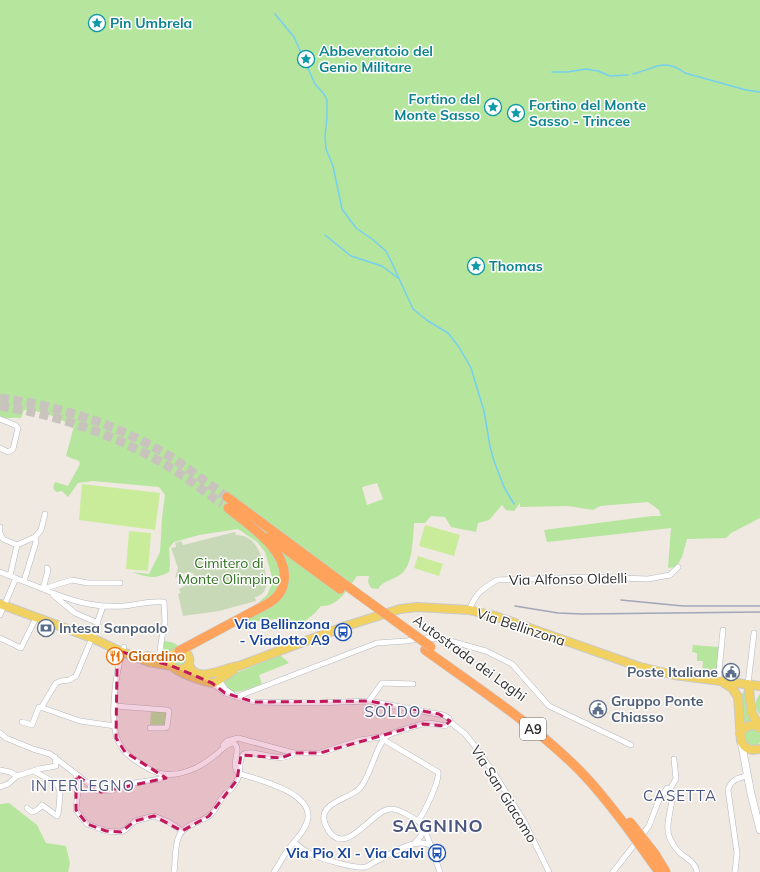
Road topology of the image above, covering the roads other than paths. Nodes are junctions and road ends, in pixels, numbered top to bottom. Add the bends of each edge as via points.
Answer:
1 (0, 419) edge
2 (0, 448) edge
3 (45, 514) dead end
4 (0, 533) edge
5 (36, 537) junction
6 (16, 545) junction
7 (678, 567) dead end
8 (47, 568) dead end
9 (0, 572) edge
10 (10, 576) junction
11 (16, 578) junction
12 (24, 581) junction
13 (120, 583) dead end
14 (44, 589) junction
15 (49, 591) junction
16 (2, 605) edge
17 (103, 606) junction
18 (469, 610) junction
19 (0, 615) edge
20 (36, 618) junction
21 (98, 623) junction
22 (723, 630) dead end
23 (754, 633) dead end
24 (0, 638) edge
25 (92, 638) junction
26 (123, 650) junction
27 (175, 653) junction
28 (160, 658) junction
29 (188, 665) junction
30 (174, 668) junction
31 (215, 679) junction
32 (720, 681) junction
33 (413, 684) dead end
34 (748, 684) junction
35 (760, 686) edge
36 (760, 690) edge
37 (236, 696) junction
38 (738, 697) junction
39 (369, 700) junction
40 (751, 702) junction
41 (114, 706) junction
42 (43, 708) dead end
43 (22, 722) dead end
44 (450, 722) junction
45 (115, 726) junction
46 (150, 728) dead end
47 (759, 728) edge
48 (0, 733) edge
49 (386, 738) junction
50 (740, 738) junction
51 (631, 745) dead end
52 (757, 749) edge
53 (221, 751) junction
54 (294, 753) junction
55 (55, 758) junction
56 (674, 759) dead end
57 (744, 759) junction
58 (1, 770) edge
59 (34, 771) junction
60 (240, 774) junction
61 (76, 775) junction
62 (165, 775) junction
63 (747, 776) junction
64 (16, 777) junction
65 (0, 788) edge
66 (670, 789) junction
67 (27, 808) dead end
68 (418, 821) junction
69 (628, 824) junction
70 (423, 830) junction
71 (760, 830) edge
72 (182, 831) junction
73 (294, 842) junction
74 (415, 843) junction
75 (430, 845) junction
76 (365, 867) junction
77 (174, 872) edge
78 (274, 872) edge
79 (360, 872) edge
80 (440, 872) edge
81 (549, 872) edge
82 (612, 872) edge
83 (659, 872) edge
84 (666, 872) edge
85 (698, 872) edge
86 (735, 872) edge

1 - 2 street via 18,428 13,449 8,452
3 - 5 street via 41,530
4 - 6 street via 3,539
5 - 6 street
5 - 12 street
6 - 10 street
7 - 18 street, Via Alfonso Oldelli via 670,574 648,578 497,580 475,596
8 - 14 street
9 - 10 street
10 - 11 street
11 - 12 street
11 - 16 street
12 - 14 street
13 - 14 street via 72,580
14 - 15 street
15 - 17 street via 88,605
15 - 21 street via 75,613
16 - 19 street
16 - 20 main road
17 - 21 street
17 - 28 street via 163,601 165,622
18 - 31 main road, Via Bellinzona via 417,607 400,609 326,633 239,666
18 - 32 main road, Via Bellinzona via 495,616 640,667 674,675
20 - 24 street via 21,648
20 - 25 main road
21 - 25 street
22 - 32 street
23 - 34 street
25 - 26 main road
25 - 43 street via 76,676 56,683 42,708 39,707 32,725
26 - 28 main road
26 - 30 main road via 149,662
26 - 41 street via 117,672
27 - 28 main road
27 - 29 main road via 185,652 190,659
27 - 30 main road via 170,661
27 - 69 highway, Autostrada dei Laghi / A9, bridge via 271,602 283,588 284,568 278,554 226,503 526,716 594,778
29 - 30 main road via 184,669
29 - 31 main road via 192,670
30 - 31 main road via 193,678
31 - 37 street, Via San Giacomo via 225,693
32 - 34 main road, Via Bellinzona
32 - 38 main road via 732,688
33 - 39 street via 382,683
34 - 35 main road, Via Bellinzona
34 - 38 main road
34 - 40 main road
36 - 40 main road
37 - 39 street, Via San Giacomo via 260,703
37 - 51 street via 377,643 425,638 443,639 486,651 512,664 549,706
38 - 50 main road
39 - 44 street, Via San Giacomo via 443,715 449,718
40 - 47 main road via 752,713
41 - 45 street
41 - 46 street via 169,712 167,727
42 - 45 street via 80,721
44 - 49 street via 445,726 425,723
44 - 81 street, Via San Giacomo via 468,737 494,773 524,820
45 - 62 street via 116,738 125,752 145,767
47 - 50 main road via 748,726 743,729
48 - 55 street via 6,738
49 - 54 street via 360,740 320,753
49 - 68 street via 439,774 426,809
49 - 68 street via 359,789 328,807 326,826 336,837 350,837 382,811 389,809
50 - 52 main road via 743,746
50 - 57 street
52 - 57 street via 745,754
53 - 54 street via 224,743 238,738
53 - 60 street via 230,744 236,744 238,750 235,766 237,773
53 - 62 street via 207,762 187,771
54 - 60 street via 281,758 245,754 241,758
55 - 59 street via 56,766
55 - 61 street
56 - 66 street via 676,779
57 - 63 street
58 - 64 street
59 - 64 street
59 - 67 street via 51,780 61,790 58,814 57,816 42,805 35,812
60 - 72 street via 231,789 224,794 215,811
60 - 73 street via 293,793 304,804 308,818
61 - 62 street via 102,792 160,779
61 - 72 street via 76,810 87,824 106,831 121,832 135,821 154,816
63 - 71 street
63 - 86 street via 734,779 728,790 737,853
64 - 65 street
66 - 82 street via 666,789 658,802 649,826
66 - 85 street via 671,804 667,829 679,852 695,865
68 - 70 street
69 - 83 highway, Autostrada dei Laghi / A9, bridge
69 - 84 highway, Autostrada dei Laghi / A9, bridge via 652,850
70 - 74 street
70 - 75 street
72 - 77 street via 176,850
73 - 76 street via 320,857
73 - 78 street
74 - 75 street
74 - 76 street
75 - 80 street
76 - 79 street

